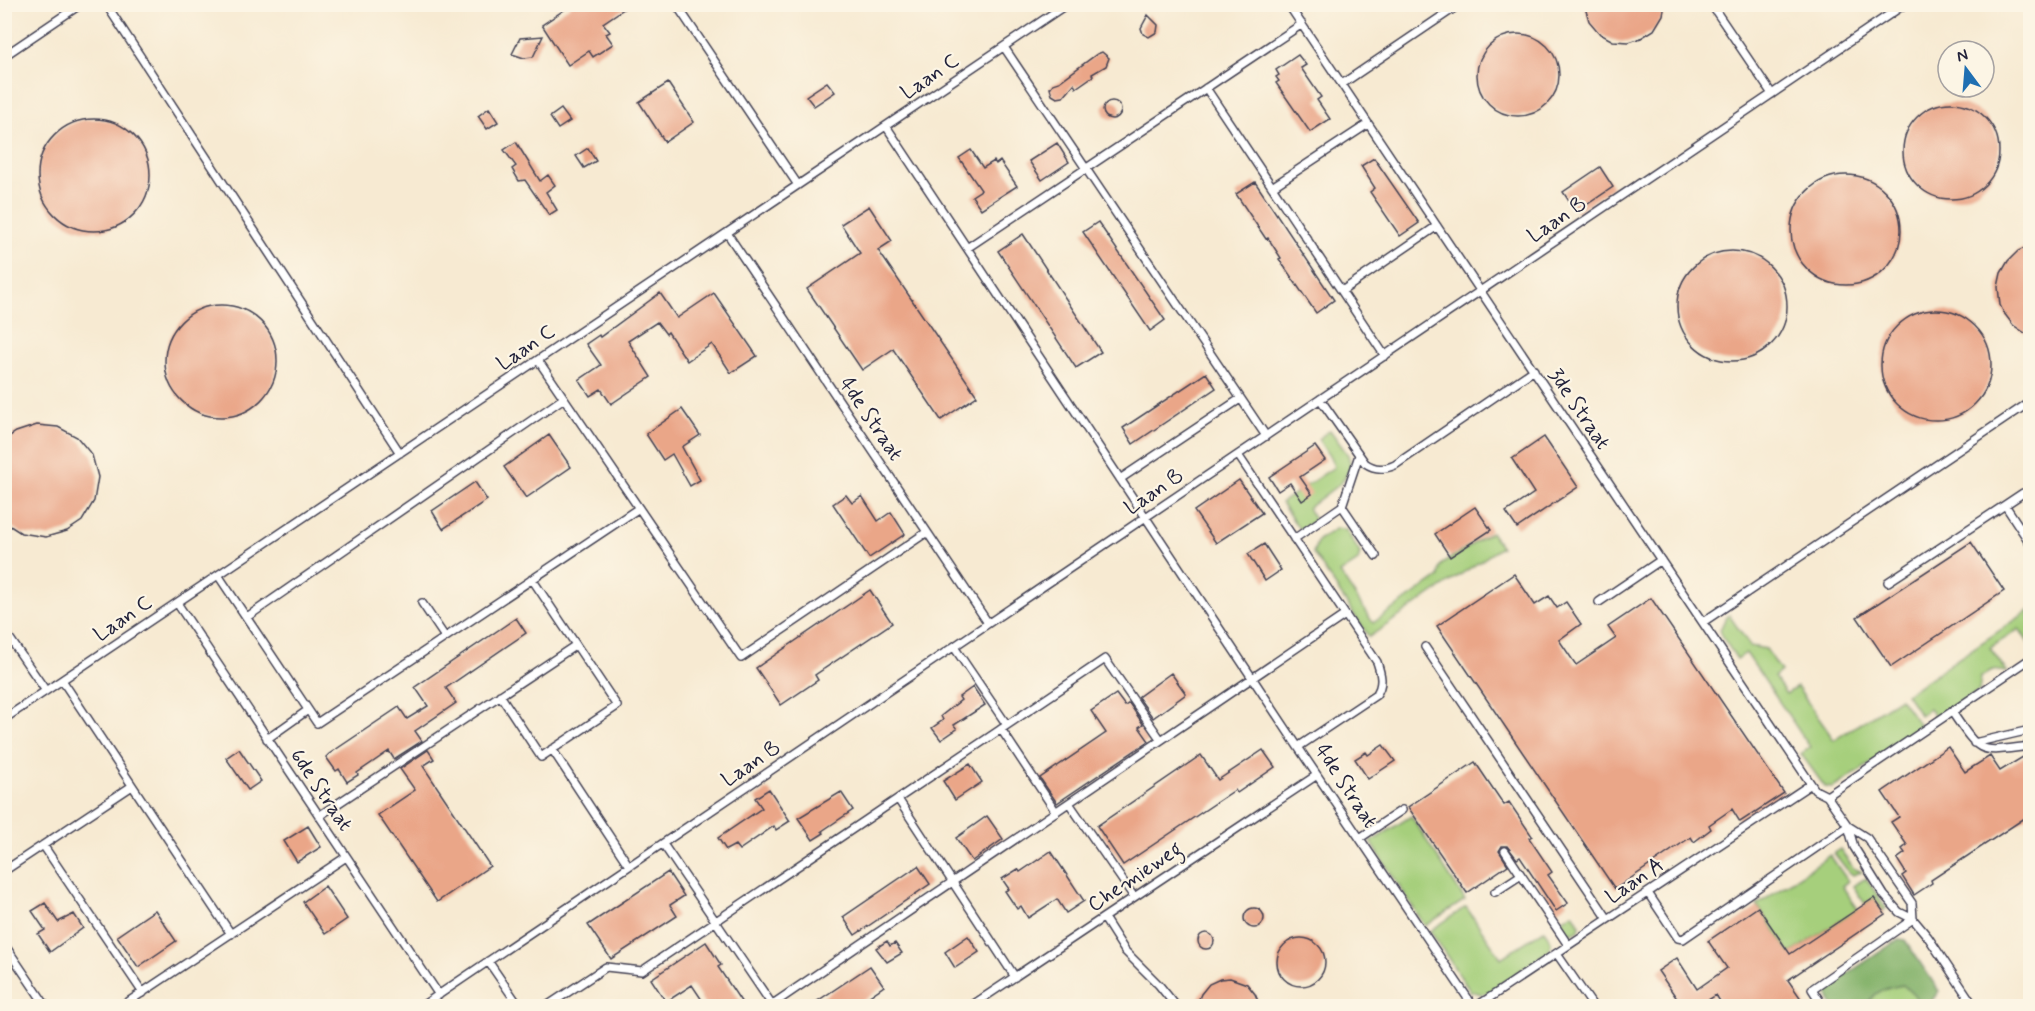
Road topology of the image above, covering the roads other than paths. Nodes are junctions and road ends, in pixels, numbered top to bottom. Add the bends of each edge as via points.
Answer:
1 (81, 4) edge
2 (106, 4) edge
3 (676, 4) edge
4 (1067, 4) edge
5 (1288, 4) edge
6 (1460, 4) edge
7 (1711, 4) edge
8 (1905, 4) edge
9 (1302, 24) junction
10 (1004, 47) junction
11 (4, 56) edge
12 (1342, 84) junction
13 (1206, 88) junction
14 (1772, 94) junction
15 (1368, 124) junction
16 (886, 126) junction
17 (1086, 169) junction
18 (798, 186) junction
19 (1272, 187) junction
20 (1437, 226) junction
21 (727, 233) junction
22 (967, 248) junction
23 (1342, 291) junction
24 (1480, 291) junction
25 (1385, 356) junction
26 (538, 360) junction
27 (1534, 370) junction
28 (564, 398) junction
29 (1240, 399) junction
30 (1320, 399) junction
31 (2031, 402) edge
32 (1266, 436) junction
33 (400, 453) junction
34 (1238, 455) junction
35 (1359, 455) junction
36 (1120, 479) junction
37 (2023, 493) dead end
38 (2005, 505) junction
39 (1342, 506) junction
40 (639, 508) junction
41 (1146, 517) junction
42 (927, 532) junction
43 (1294, 539) junction
44 (2031, 543) edge
45 (1376, 556) dead end
46 (1661, 560) junction
47 (218, 575) junction
48 (532, 579) junction
49 (1888, 582) dead end
50 (1599, 602) dead end
51 (177, 603) junction
52 (422, 603) dead end
53 (1345, 615) junction
54 (247, 617) junction
55 (1703, 622) junction
56 (988, 623) junction
57 (4, 630) edge
58 (445, 637) junction
59 (576, 645) junction
60 (954, 647) junction
61 (1425, 647) dead end
62 (2031, 659) edge
63 (1253, 678) junction
64 (62, 680) junction
65 (46, 692) junction
66 (500, 695) junction
67 (308, 710) junction
68 (1952, 712) junction
69 (4, 719) edge
70 (1004, 727) junction
71 (2031, 730) edge
72 (267, 739) junction
73 (1161, 740) junction
74 (1974, 743) junction
75 (2031, 746) edge
76 (1298, 747) junction
77 (552, 750) junction
78 (1317, 775) junction
79 (1811, 784) junction
80 (132, 786) junction
81 (1827, 796) junction
82 (898, 799) junction
83 (1069, 803) junction
84 (1402, 810) dead end
85 (1056, 812) junction
86 (319, 816) junction
87 (1848, 826) junction
88 (1360, 838) junction
89 (663, 844) junction
90 (44, 845) junction
91 (1505, 851) dead end
92 (346, 857) junction
93 (629, 866) junction
94 (4, 871) edge
95 (1521, 875) junction
96 (953, 882) junction
97 (1495, 892) dead end
98 (1648, 893) junction
99 (1134, 897) junction
100 (1104, 918) junction
101 (1608, 919) junction
102 (1913, 919) junction
103 (715, 921) junction
104 (231, 934) junction
105 (4, 944) edge
106 (1568, 945) junction
107 (1557, 954) junction
108 (12, 955) junction
109 (4, 960) edge
110 (488, 962) junction
111 (1015, 977) junction
112 (143, 993) junction
113 (439, 995) junction
114 (433, 1003) edge
115 (46, 1006) edge
116 (122, 1006) edge
117 (422, 1006) edge
118 (519, 1006) edge
119 (547, 1006) edge
120 (771, 1006) edge
121 (971, 1006) edge
122 (1176, 1006) edge
123 (1475, 1006) edge
124 (1593, 1006) edge
125 (1824, 1006) edge
126 (1974, 1006) edge

1 - 11 lane
2 - 33 lane
3 - 18 lane
4 - 10 lane, Laan C
5 - 9 lane, 3de Straat
6 - 12 lane
7 - 14 lane
8 - 14 lane, Laan B
9 - 12 lane, 3de Straat
9 - 13 lane
10 - 16 lane, Laan C
10 - 17 lane
12 - 15 lane, 3de Straat
13 - 17 lane
13 - 19 lane
14 - 24 lane, Laan B
15 - 19 lane
15 - 20 lane, 3de Straat
16 - 18 lane, Laan C
16 - 22 lane
17 - 22 lane
17 - 29 lane
18 - 21 lane, Laan C
19 - 23 lane
20 - 23 lane
20 - 24 lane, 3de Straat
21 - 26 lane, Laan C
21 - 42 lane, 4de Straat
22 - 36 lane
23 - 25 lane
24 - 25 lane, Laan B
24 - 27 lane, 3de Straat
25 - 30 lane, Laan B
26 - 28 lane
26 - 33 lane, Laan C
27 - 35 lane via 1395,465 1372,468
27 - 46 lane, 3de Straat
28 - 40 lane
28 - 54 lane
29 - 32 lane
29 - 36 lane
30 - 32 lane, Laan B
30 - 35 lane
31 - 55 lane
32 - 34 lane, Laan B
33 - 47 lane, Laan C
34 - 41 lane, Laan B
34 - 43 lane, 4de Straat
35 - 39 lane
36 - 41 lane
37 - 38 lane
38 - 44 lane
38 - 49 lane
39 - 43 lane
39 - 45 lane
40 - 42 lane via 741,658
40 - 48 lane
41 - 56 lane, Laan B
41 - 63 lane
42 - 56 lane, 4de Straat
43 - 53 lane, 4de Straat
46 - 50 lane
46 - 55 lane, 3de Straat
47 - 51 lane, Laan C
47 - 54 lane
48 - 58 lane
48 - 59 lane
51 - 64 lane, Laan C
51 - 72 lane, 6de Straat
52 - 58 lane
53 - 63 lane
53 - 76 lane, 4de Straat via 1377,662 1381,688
54 - 67 lane
55 - 79 lane, 3de Straat
56 - 60 lane, Laan B
57 - 65 lane
58 - 67 lane via 317,723
59 - 66 lane
59 - 77 lane via 617,706
60 - 70 lane
60 - 89 lane, Laan B
61 - 101 lane
62 - 68 lane
63 - 73 lane
63 - 76 lane
64 - 65 lane, Laan C
64 - 80 lane
65 - 69 lane, Laan C
66 - 77 lane via 542,757
66 - 86 lane
67 - 72 lane
68 - 74 lane
68 - 81 lane
70 - 73 lane via 1106,659
70 - 82 lane
70 - 85 lane
71 - 74 lane
72 - 86 lane, 6de Straat
73 - 83 lane
74 - 75 lane via 1993,750
76 - 78 lane, 4de Straat
77 - 93 lane
78 - 88 lane, 4de Straat
78 - 99 lane, Chemieweg
79 - 81 lane, 3de Straat
79 - 98 lane, Laan A
80 - 90 lane
80 - 104 lane
81 - 87 lane, 3de Straat
82 - 96 lane
82 - 103 lane
83 - 85 lane
83 - 99 lane
84 - 88 lane
85 - 96 lane
86 - 92 lane, 6de Straat
87 - 98 lane via 1683,939 1678,938
87 - 102 lane via 1854,847 1884,896 1899,912
87 - 102 lane via 1867,838 1912,903
88 - 123 lane, 4de Straat
89 - 93 lane, Laan B
89 - 103 lane
90 - 94 lane
90 - 112 lane
91 - 95 lane
92 - 104 lane
92 - 113 lane, 6de Straat
93 - 110 lane, Laan B
95 - 97 lane
95 - 106 lane
96 - 111 lane
96 - 120 lane
98 - 101 lane, Laan A
99 - 100 lane, Chemieweg
100 - 111 lane, Chemieweg
100 - 122 lane via 1125,951
101 - 106 lane, Laan A
102 - 125 lane via 1812,989
102 - 126 lane
103 - 119 lane via 642,971 606,967
103 - 120 lane
104 - 112 lane
105 - 108 lane
106 - 107 lane, Laan A
107 - 123 lane, Laan A
107 - 124 lane
108 - 109 lane
108 - 115 lane
110 - 113 lane, Laan B
110 - 118 lane
111 - 121 lane, Chemieweg
112 - 116 lane
113 - 114 lane, Laan B
114 - 117 lane, Laan B

